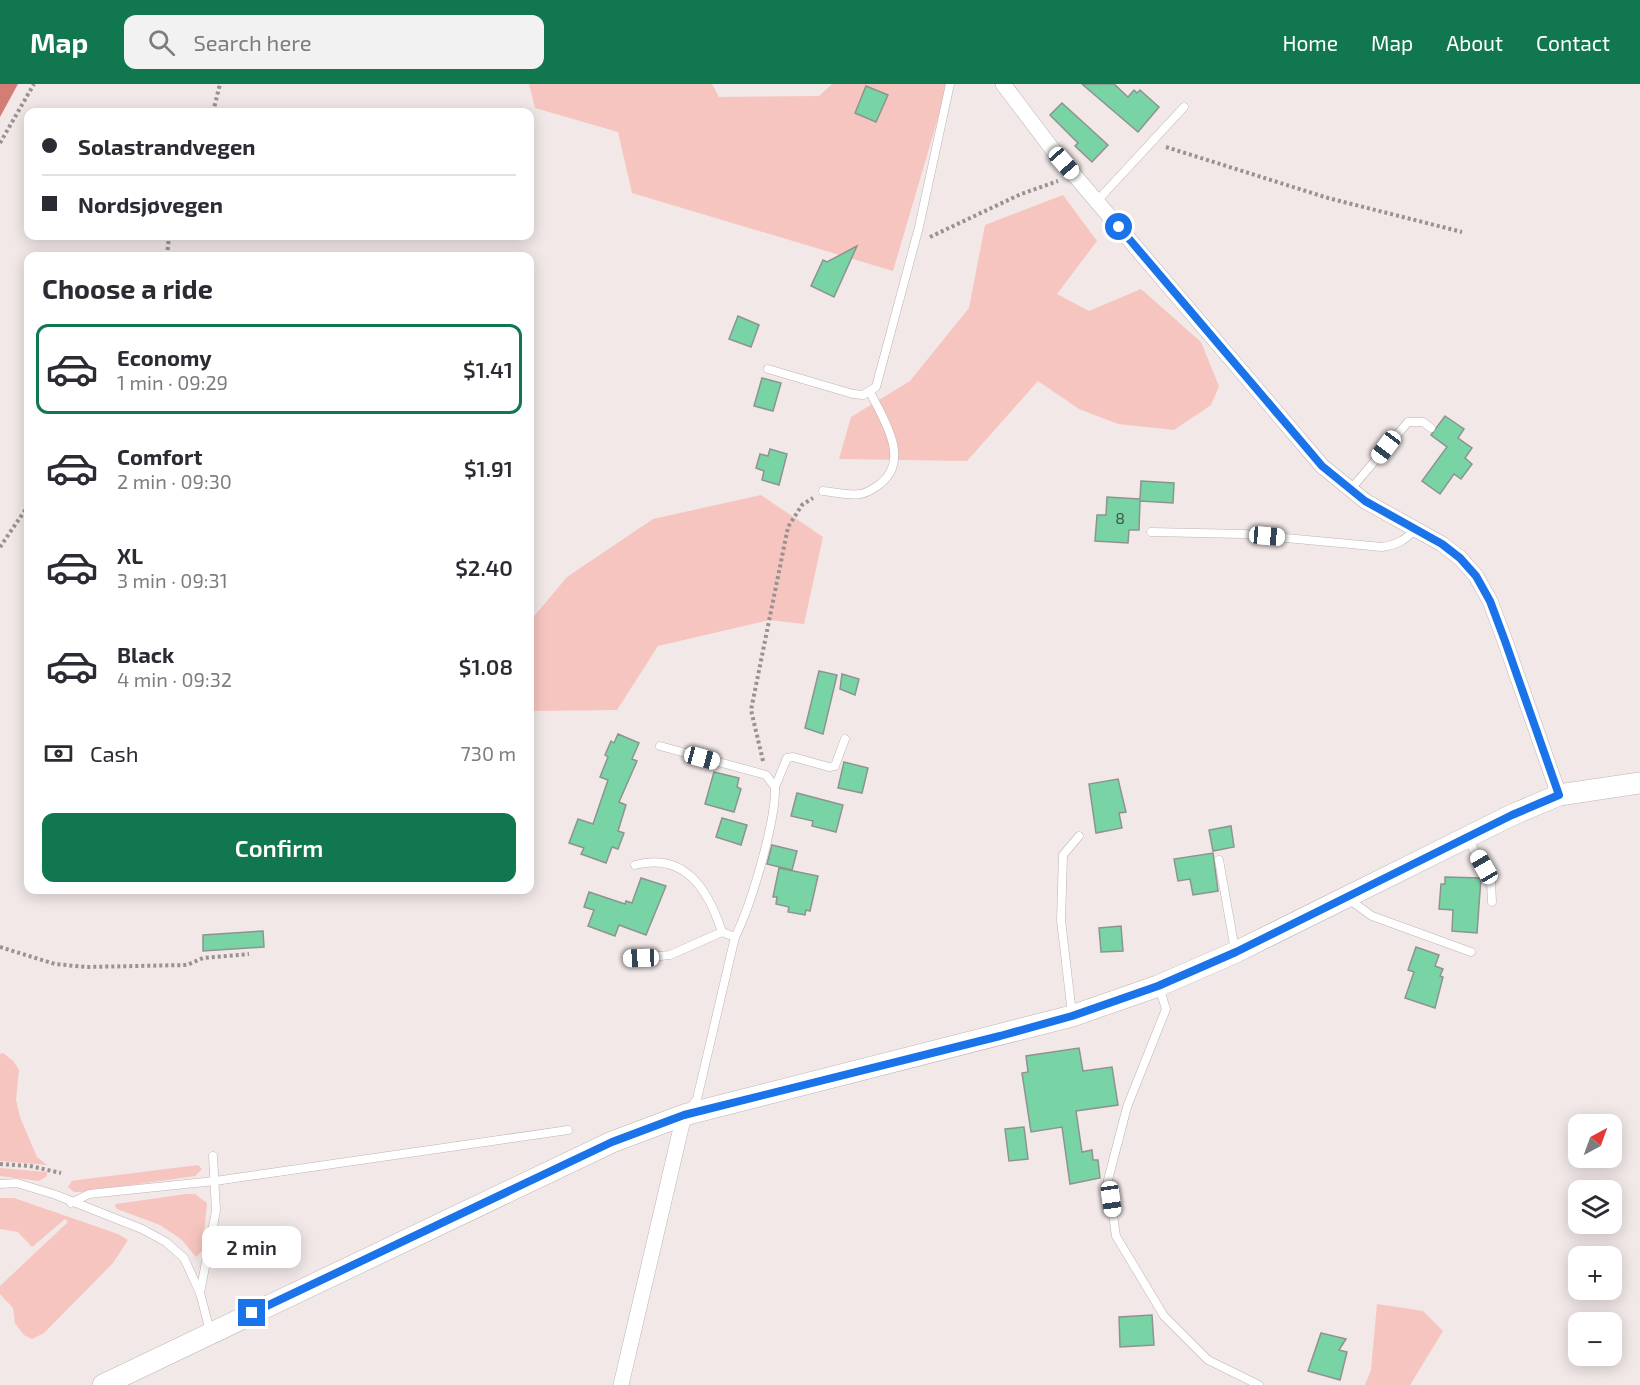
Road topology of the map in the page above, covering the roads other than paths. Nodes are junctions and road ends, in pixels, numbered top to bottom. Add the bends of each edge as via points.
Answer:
1 (950, 84) edge
2 (1003, 84) edge
3 (1184, 106) dead end
4 (1097, 201) junction
5 (768, 369) dead end
6 (870, 392) junction
7 (1431, 429) dead end
8 (1350, 490) junction
9 (823, 491) road end
10 (1416, 528) junction
11 (1151, 532) dead end
12 (845, 739) dead end
13 (660, 746) dead end
14 (1640, 783) edge
15 (775, 787) junction
16 (1559, 795) junction
17 (1079, 836) dead end
18 (1467, 837) junction
19 (1219, 860) dead end
20 (635, 865) dead end
21 (1346, 898) junction
22 (1492, 902) dead end
23 (722, 932) junction
24 (735, 937) junction
25 (1236, 952) junction
26 (1471, 952) dead end
27 (628, 958) dead end
28 (1158, 986) junction
29 (1072, 1016) junction
30 (684, 1115) junction
31 (568, 1130) dead end
32 (213, 1156) dead end
33 (216, 1181) junction
34 (0, 1184) edge
35 (71, 1203) junction
36 (201, 1293) junction
37 (211, 1332) junction
38 (103, 1385) edge
39 (621, 1385) edge
40 (1259, 1385) edge

1 - 6 lane via 881,375
2 - 4 street
3 - 4 lane
4 - 8 street via 1295,436
5 - 6 lane via 853,394
6 - 9 lane via 891,439 896,456 893,469 886,479 860,495
7 - 8 lane via 1423,422 1408,422
8 - 10 street
10 - 11 lane via 1406,540 1382,547 1244,534
10 - 16 street via 1460,558 1490,601
12 - 15 lane via 835,766 787,758
13 - 15 lane via 766,775
14 - 16 street
15 - 24 lane via 762,858
16 - 18 street
17 - 29 lane via 1063,855 1060,920
18 - 21 street
18 - 22 lane via 1488,874
19 - 25 lane
20 - 23 lane via 654,860 681,868 706,896
21 - 25 street
21 - 26 lane via 1372,916
23 - 24 lane
23 - 27 lane via 670,955
24 - 30 lane via 697,1099
25 - 28 street
28 - 29 street
28 - 40 lane via 1166,1009 1127,1107 1108,1180 1116,1236 1164,1316 1208,1360
29 - 30 street
30 - 37 street via 612,1142
30 - 39 street
31 - 33 lane
32 - 33 lane
33 - 35 lane via 89,1194
33 - 36 lane via 216,1211
34 - 35 lane via 17,1183
35 - 36 lane via 166,1242 184,1258
36 - 37 lane
37 - 38 street

